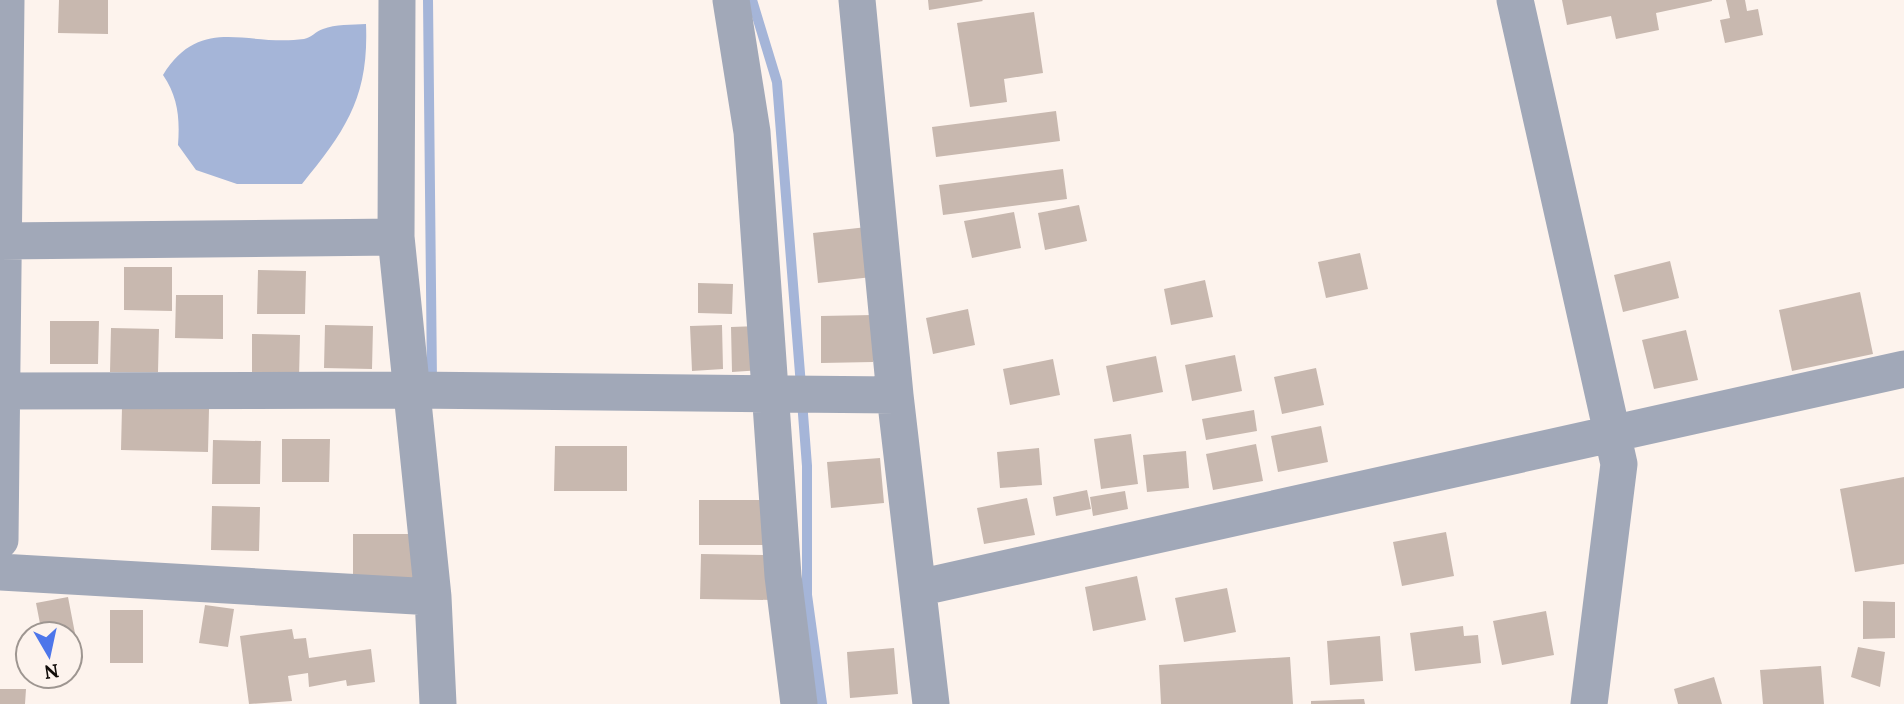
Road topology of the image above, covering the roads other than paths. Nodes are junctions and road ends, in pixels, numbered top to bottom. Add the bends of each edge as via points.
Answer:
1 (6, 0) edge
2 (397, 0) edge
3 (731, 0) edge
4 (857, 0) edge
5 (1514, 0) edge
6 (397, 237) junction
7 (2, 241) edge
8 (1904, 369) edge
9 (411, 390) junction
10 (1, 391) edge
11 (769, 393) junction
12 (895, 395) junction
13 (1614, 435) junction
14 (0, 540) edge
15 (0, 572) edge
16 (918, 588) junction
17 (433, 597) junction
18 (438, 704) edge
19 (799, 704) edge
20 (931, 704) edge
21 (1589, 704) edge

1 - 7 street
2 - 6 street
3 - 11 street via 752,132
4 - 12 street
5 - 13 street
6 - 7 street
6 - 9 street
7 - 10 street
8 - 13 street
9 - 10 street
9 - 11 street
9 - 17 street
10 - 14 street
11 - 12 street
11 - 19 street via 783,576
12 - 16 street
13 - 16 street
13 - 21 street via 1619,464 1616,504
15 - 17 street
16 - 20 street
17 - 18 street

